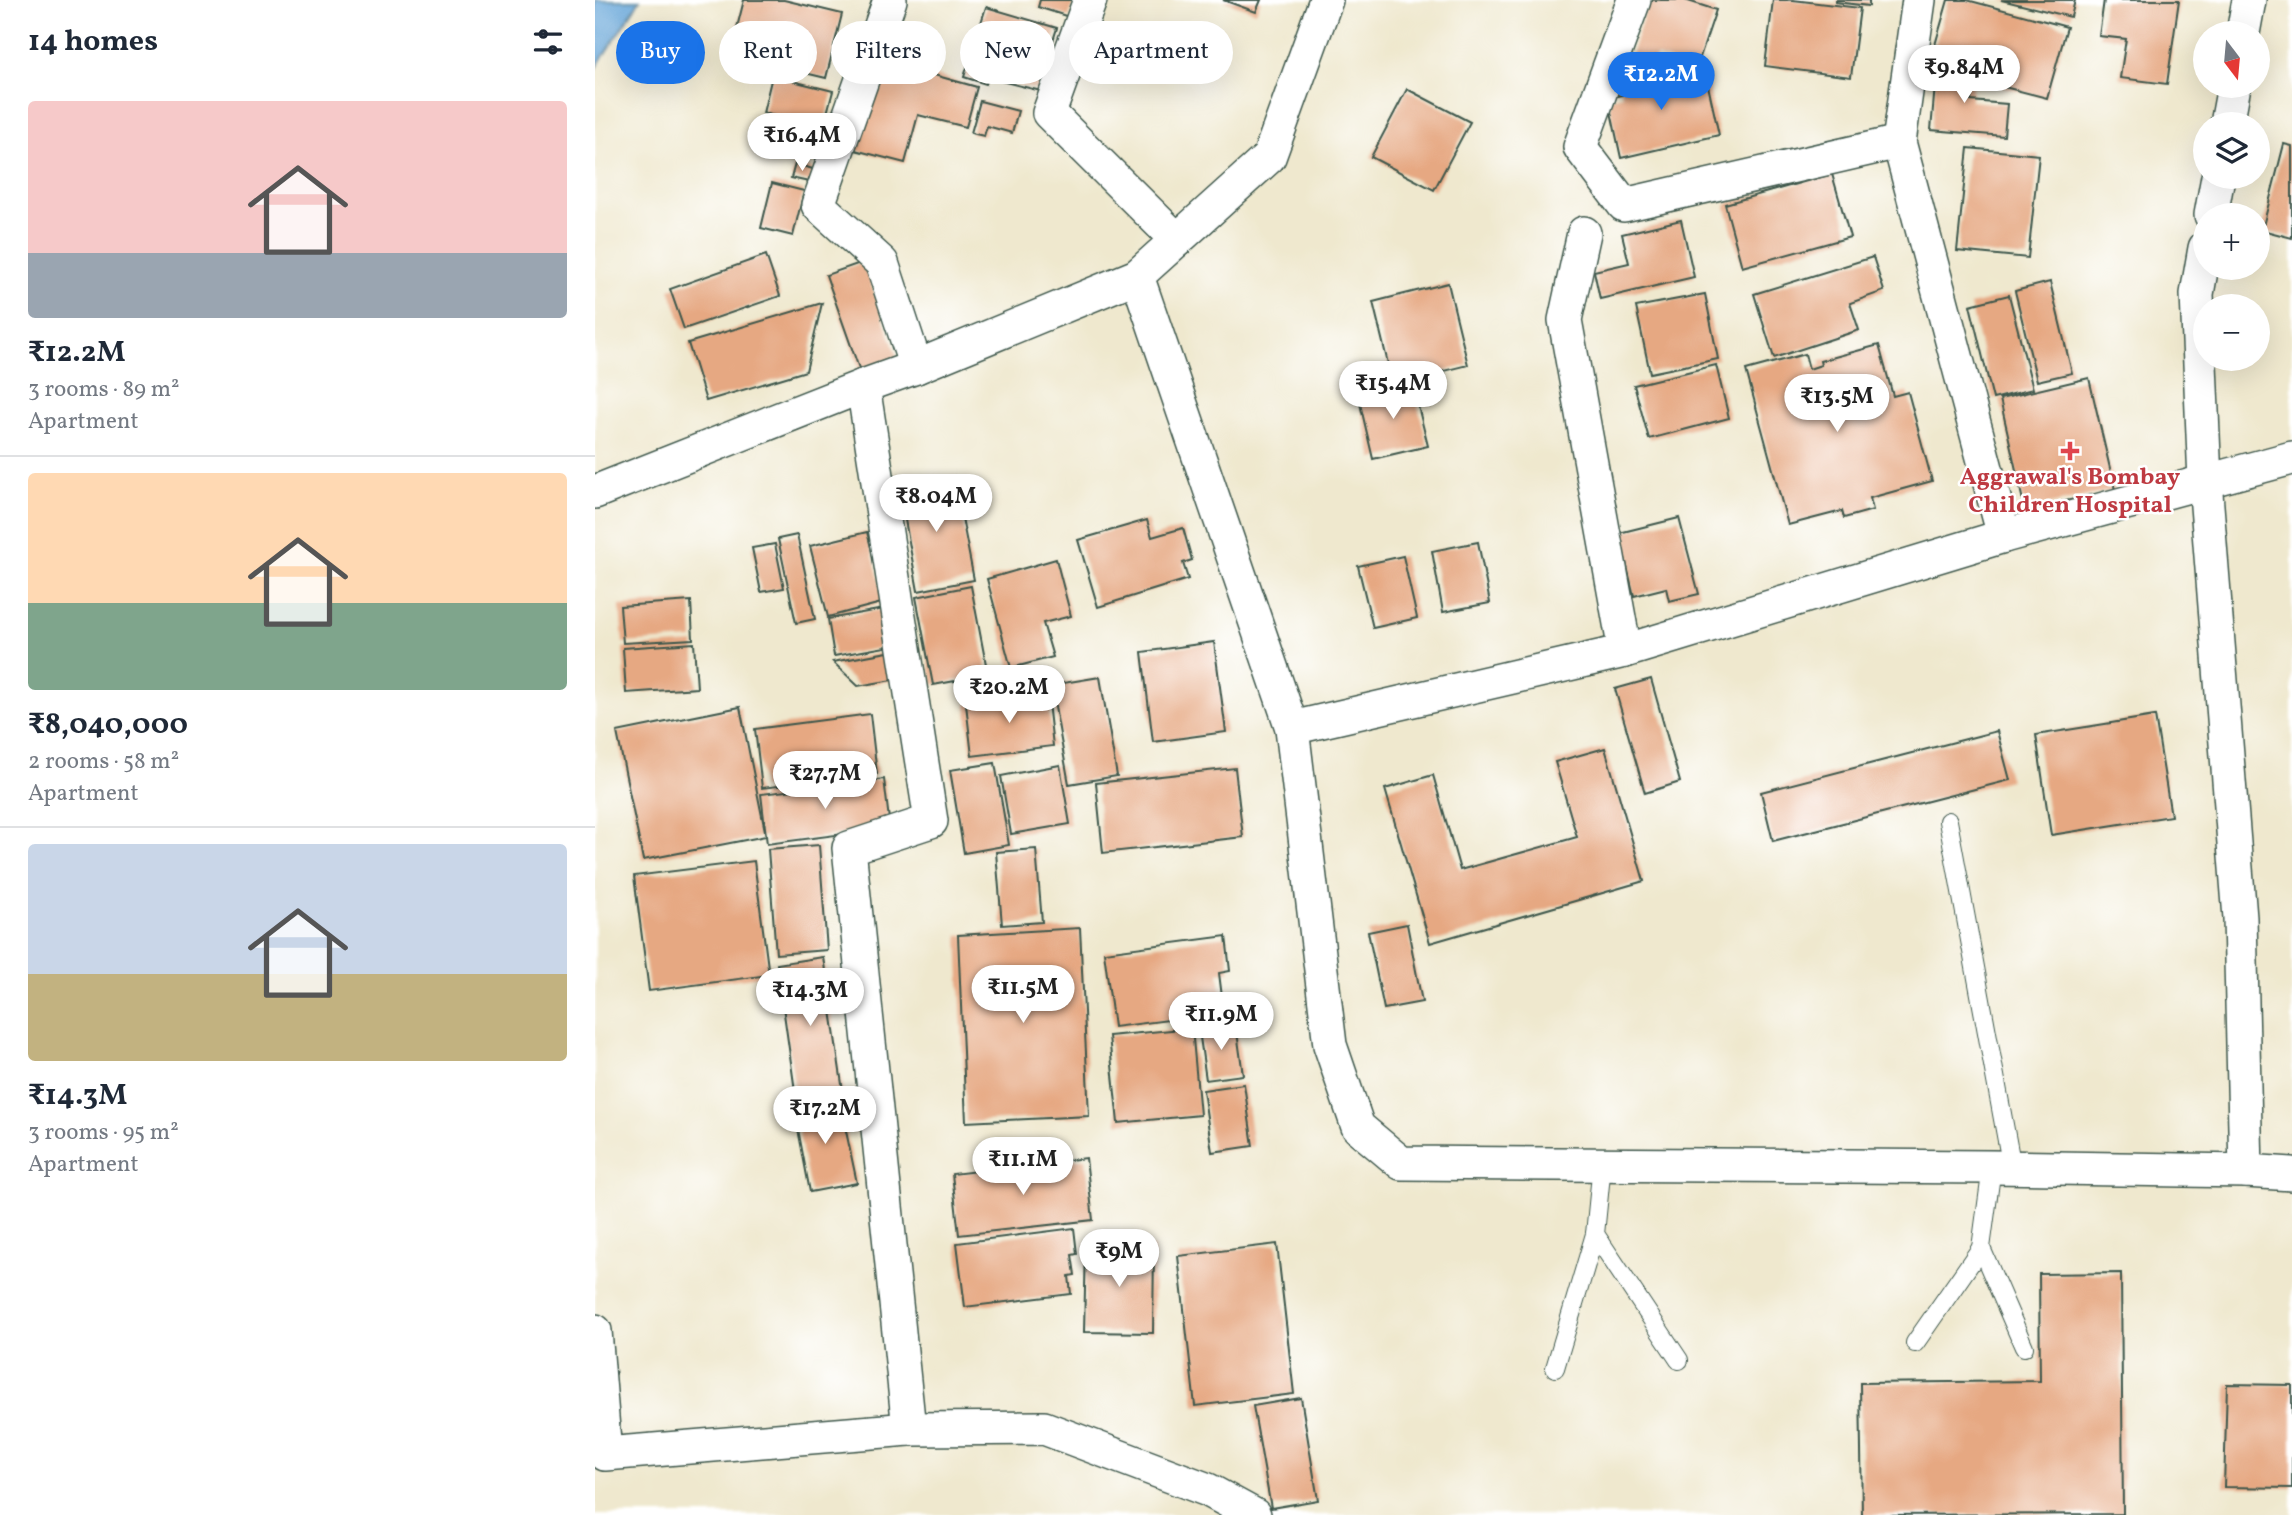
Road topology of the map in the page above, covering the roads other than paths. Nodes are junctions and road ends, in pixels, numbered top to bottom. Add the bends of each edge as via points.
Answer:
1 (890, 0) edge
2 (1090, 0) edge
3 (1325, 0) edge
4 (1634, 0) edge
5 (1919, 0) edge
6 (2249, 0) edge
7 (2245, 21) edge
8 (1899, 142) junction
9 (1584, 233) dead end
10 (1177, 240) junction
11 (1137, 276) junction
12 (2199, 280) edge
13 (916, 367) junction
14 (863, 386) junction
15 (2292, 458) edge
16 (2205, 481) junction
17 (595, 492) edge
18 (2004, 536) junction
19 (1625, 651) junction
20 (1292, 728) junction
21 (1948, 821) dead end
22 (1602, 1164) junction
23 (2002, 1168) junction
24 (2246, 1171) junction
25 (2292, 1174) edge
26 (1595, 1234) junction
27 (1980, 1248) junction
28 (595, 1331) edge
29 (1915, 1343) dead end
30 (2024, 1347) dead end
31 (1679, 1360) dead end
32 (1555, 1368) dead end
33 (909, 1429) junction
34 (1254, 1515) edge

1 - 13 street via 818,205 882,263
2 - 10 street via 1049,113
3 - 10 street via 1269,157
4 - 8 street via 1580,147 1624,205
5 - 8 street
6 - 7 street
8 - 18 street
9 - 19 street via 1565,320
10 - 11 street
11 - 13 street
11 - 20 street
12 - 16 street
13 - 14 street
14 - 17 street
14 - 33 street via 931,821 849,848
15 - 16 street
16 - 18 street
16 - 24 street via 2240,918
18 - 19 street
19 - 20 street
20 - 22 street via 1330,1045 1358,1127 1401,1164
21 - 23 lane
22 - 23 street
22 - 26 lane
23 - 24 street
23 - 27 lane
24 - 25 street
26 - 31 lane
26 - 32 lane
27 - 29 lane
27 - 30 lane
28 - 33 street via 605,1454
33 - 34 street via 1044,1428 1207,1490

